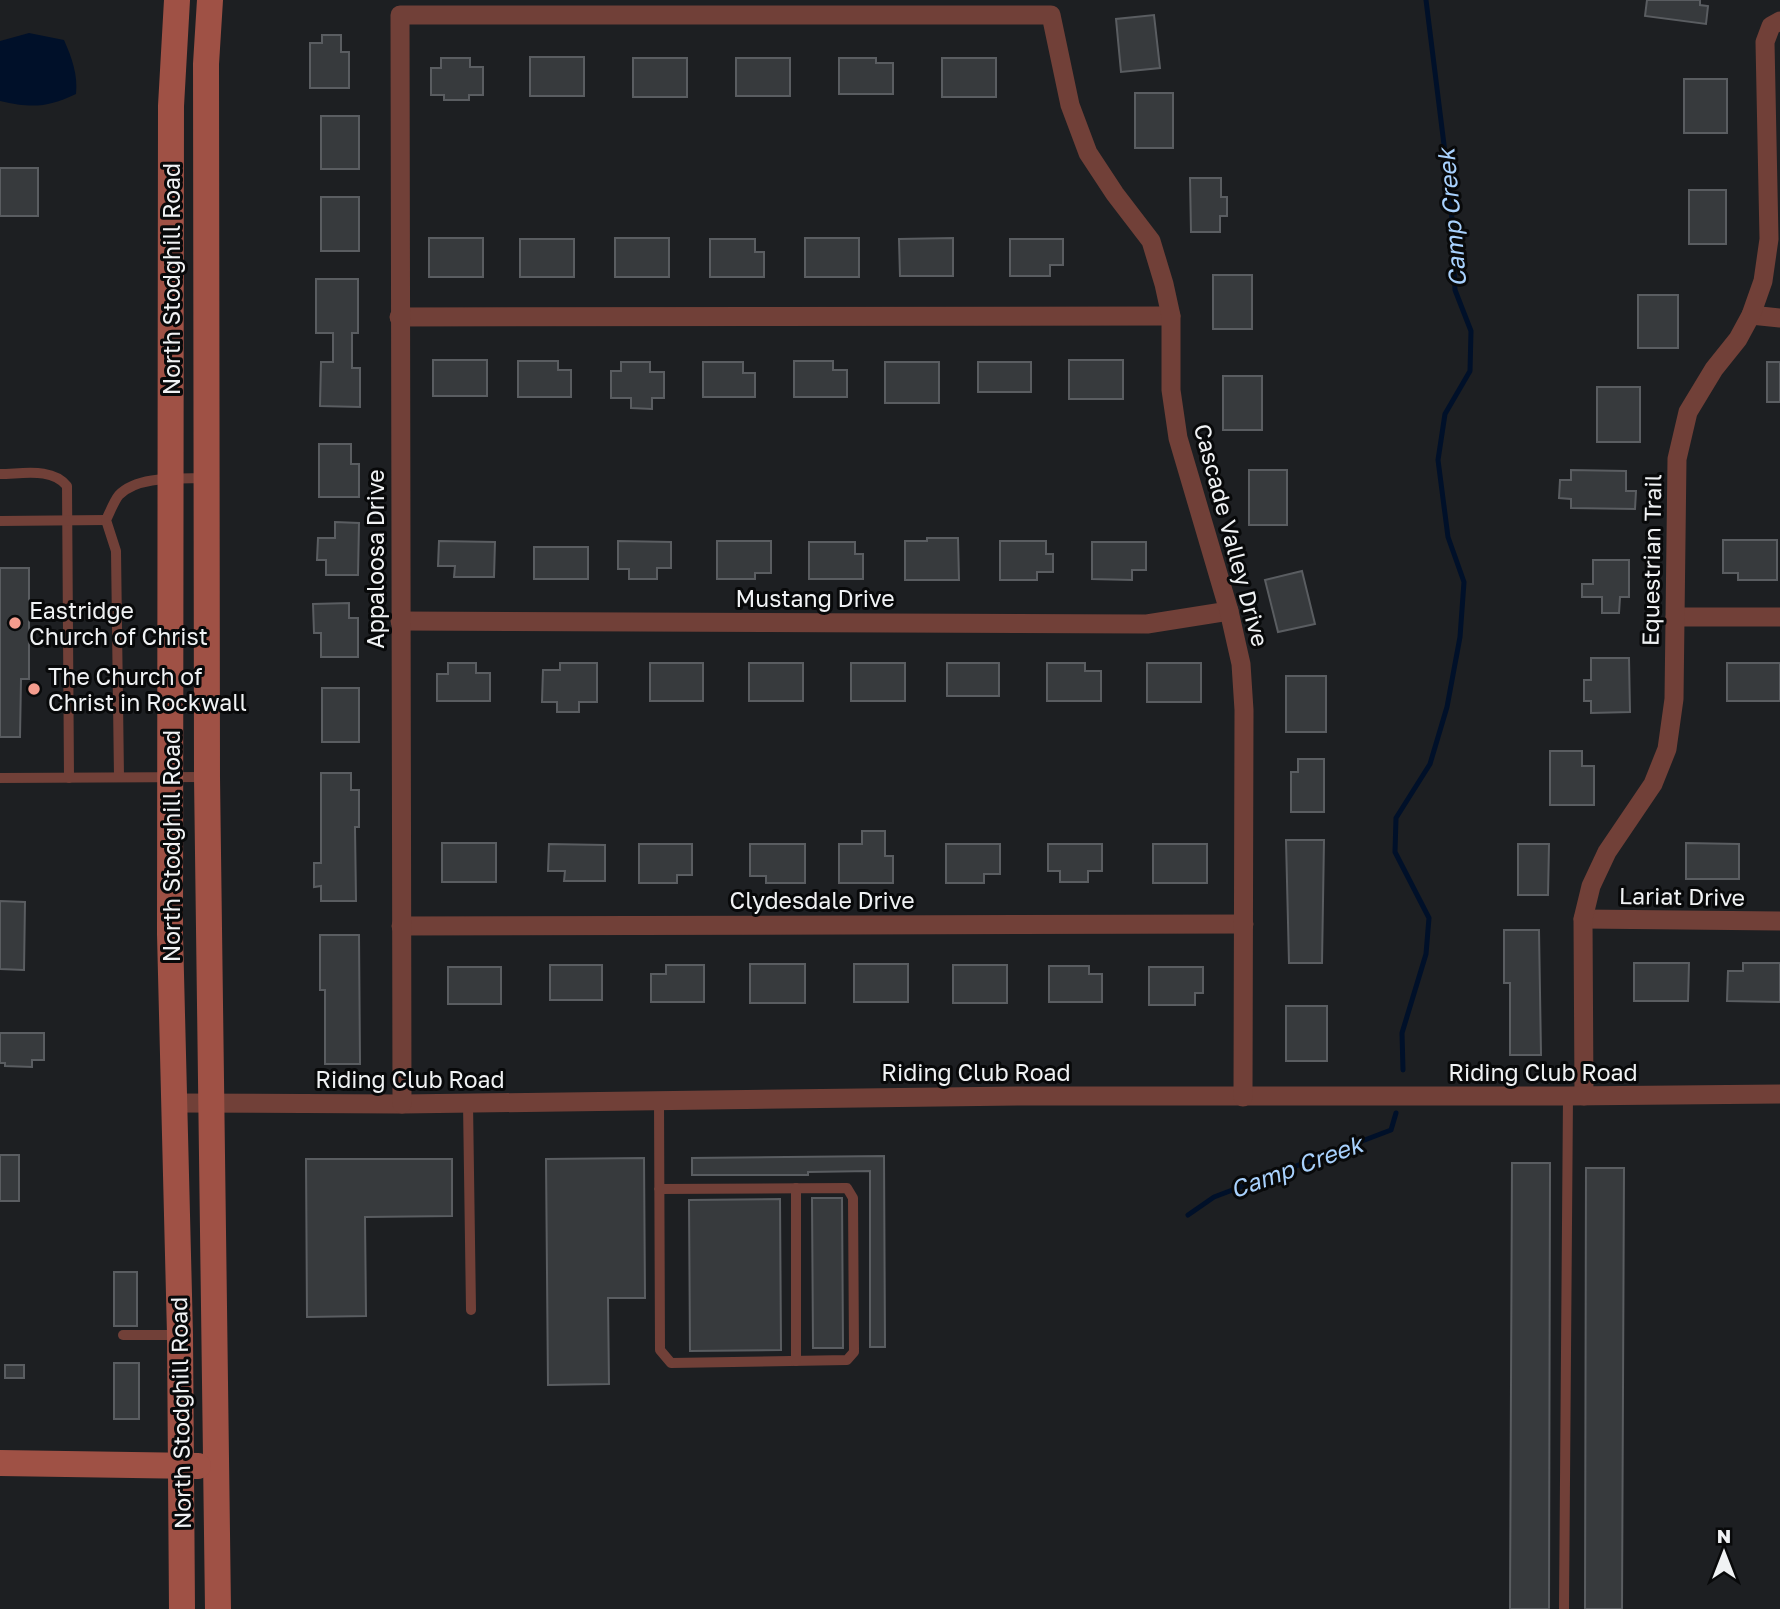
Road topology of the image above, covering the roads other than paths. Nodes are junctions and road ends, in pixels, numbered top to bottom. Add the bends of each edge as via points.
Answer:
1 (177, 0) edge
2 (210, 0) edge
3 (1051, 15) joint
4 (1776, 23) edge
5 (1751, 315) junction
6 (1171, 316) junction
7 (399, 317) junction
8 (1780, 318) edge
9 (0, 474) edge
10 (206, 478) junction
11 (171, 480) junction
12 (66, 520) junction
13 (106, 520) junction
14 (0, 521) edge
15 (1229, 611) junction
16 (1675, 617) junction
17 (1780, 617) edge
18 (400, 621) junction
19 (119, 777) junction
20 (171, 777) junction
21 (207, 777) junction
22 (0, 778) edge
23 (69, 778) junction
24 (1583, 919) junction
25 (1780, 921) edge
26 (1244, 924) junction
27 (401, 926) junction
28 (1780, 1094) edge
29 (1576, 1096) junction
30 (1243, 1097) junction
31 (659, 1101) junction
32 (173, 1103) junction
33 (468, 1103) junction
34 (211, 1104) junction
35 (402, 1104) junction
36 (796, 1188) junction
37 (659, 1189) junction
38 (471, 1310) dead end
39 (123, 1335) dead end
40 (180, 1335) junction
41 (796, 1361) junction
42 (0, 1463) edge
43 (181, 1466) junction
44 (217, 1466) junction
45 (182, 1609) edge
46 (218, 1609) edge
47 (1564, 1609) edge

1 - 11 main road, North Stodghill Road via 171,106
2 - 10 main road, North Stodghill Road
3 - 6 street, Cascade Valley Drive via 1070,104 1088,153 1151,241
3 - 7 street, Appaloosa Drive via 400,15
4 - 5 street, Equestrian Trail via 1765,41 1769,239 1763,281
5 - 8 street
5 - 16 street, Equestrian Trail via 1688,412 1677,459
6 - 7 street
6 - 15 street, Cascade Valley Drive via 1171,390 1178,438
7 - 18 street, Appaloosa Drive
9 - 12 lane via 60,478 66,486
10 - 11 lane
10 - 21 main road, North Stodghill Road
11 - 13 lane via 132,486 119,496
11 - 20 main road, North Stodghill Road
12 - 13 lane
12 - 14 lane
12 - 23 lane
13 - 19 lane via 116,551
15 - 18 street, Mustang Drive via 1147,624
15 - 26 street, Cascade Valley Drive via 1241,664 1244,710
16 - 17 street
16 - 24 street, Equestrian Trail via 1674,699 1667,749 1653,785 1607,852 1591,886
18 - 27 street, Appaloosa Drive
19 - 20 lane
19 - 23 lane
20 - 21 lane
20 - 32 main road, North Stodghill Road
21 - 34 main road, North Stodghill Road
22 - 23 lane
24 - 25 street, Lariat Drive
24 - 29 street, Equestrian Trail
26 - 27 street, Clydesdale Drive
26 - 30 street, Cascade Valley Drive
27 - 35 street, Appaloosa Drive
28 - 29 street, Riding Club Road
29 - 30 street, Riding Club Road
29 - 47 lane
30 - 31 street, Riding Club Road
31 - 33 street, Riding Club Road
31 - 37 lane
32 - 34 street, Riding Club Road
32 - 40 main road, North Stodghill Road
33 - 35 street, Riding Club Road
33 - 38 lane
34 - 35 street, Riding Club Road
34 - 44 main road, North Stodghill Road
36 - 37 lane
36 - 41 lane
36 - 41 lane via 846,1188 853,1198 854,1352 847,1360
37 - 41 lane via 660,1350 671,1363
39 - 40 lane
40 - 43 main road, North Stodghill Road
42 - 43 main road
43 - 44 main road
43 - 45 main road, North Stodghill Road
44 - 46 main road, North Stodghill Road

